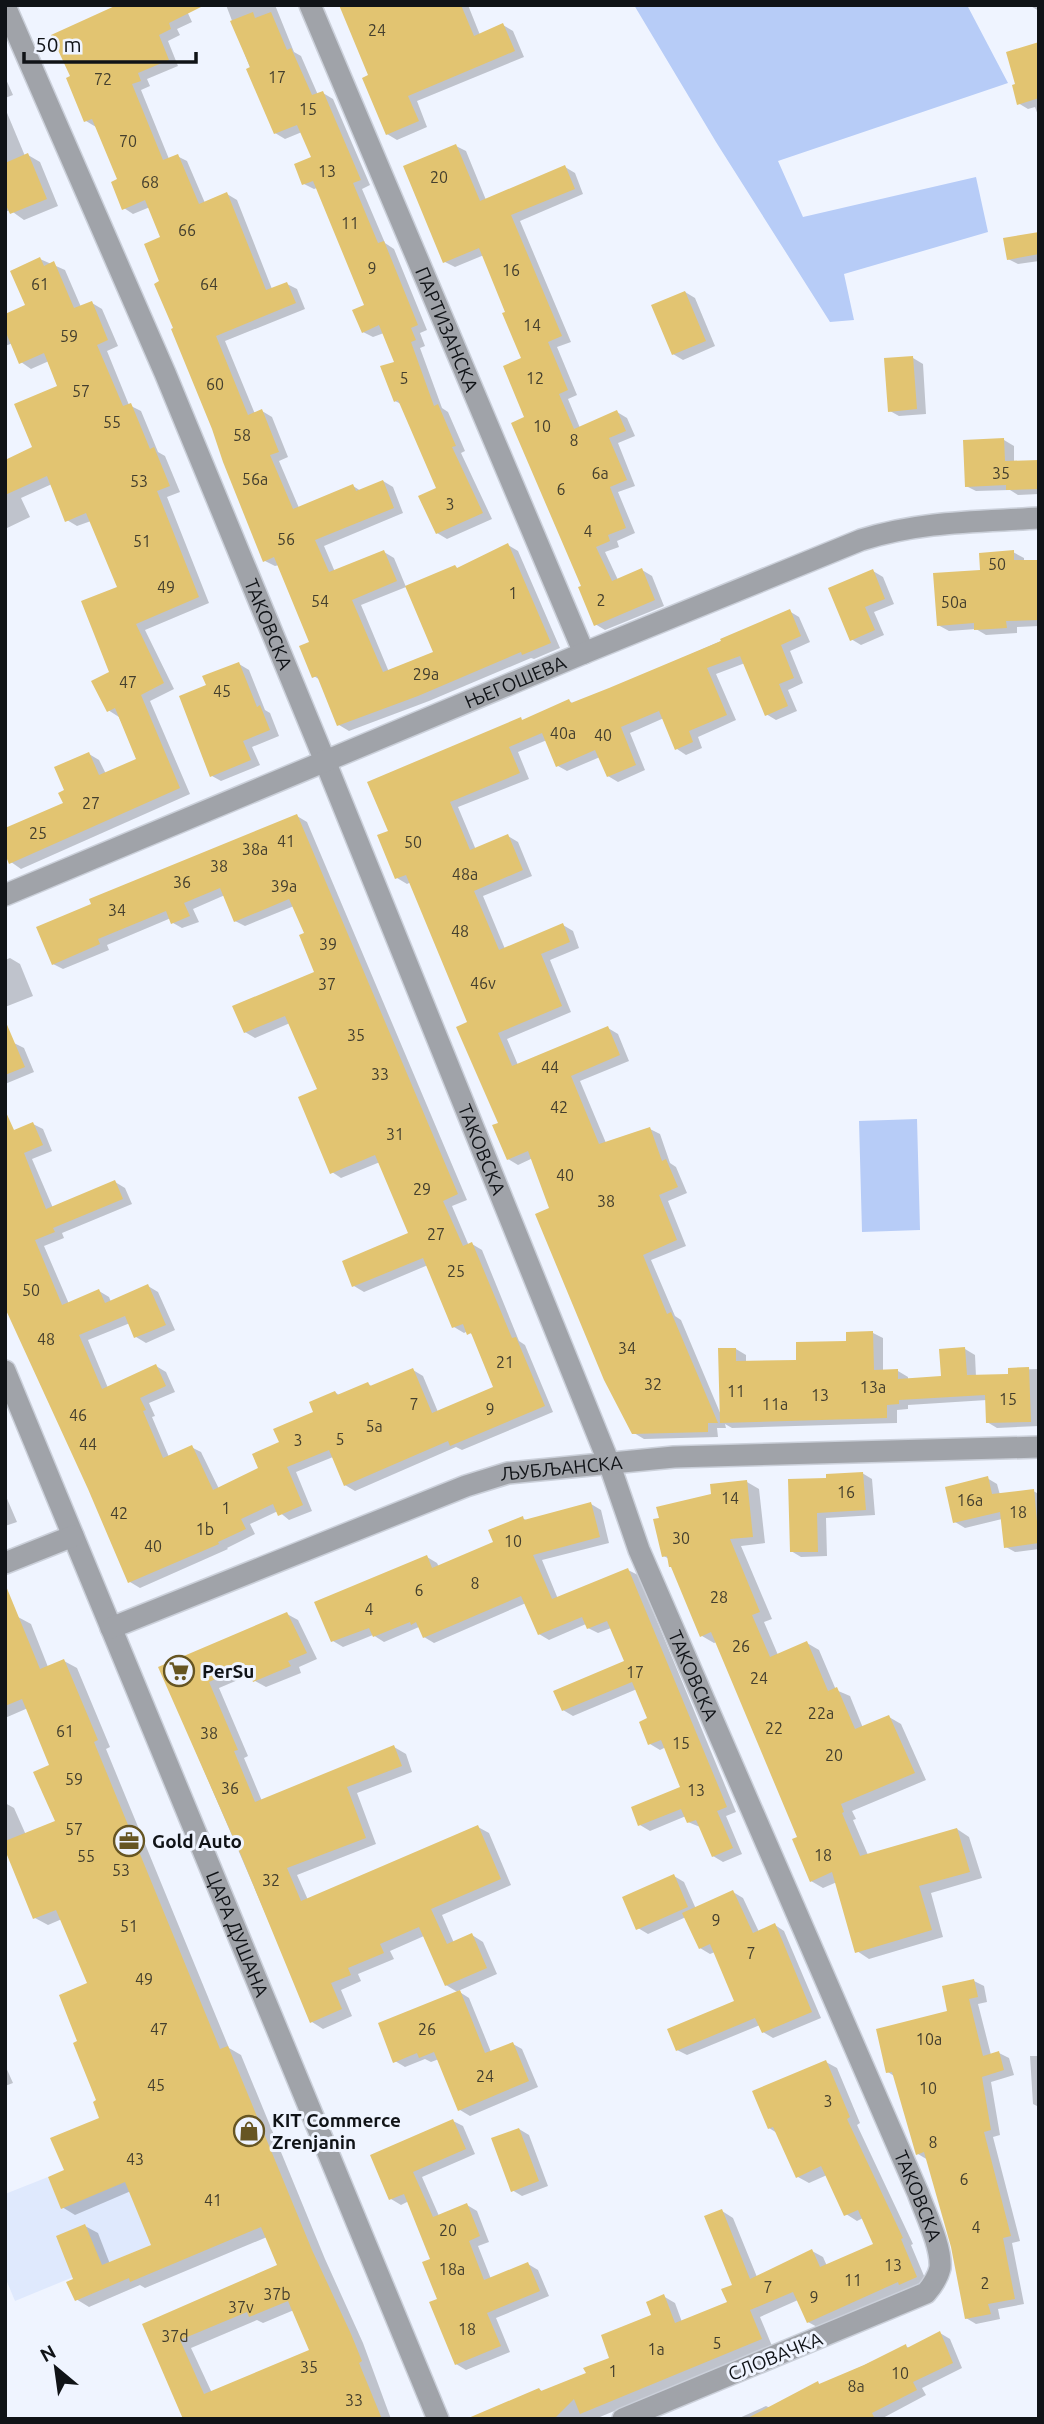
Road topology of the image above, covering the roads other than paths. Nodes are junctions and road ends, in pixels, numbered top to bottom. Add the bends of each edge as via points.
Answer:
1 (310, 5) edge
2 (5, 6) edge
3 (1039, 518) edge
4 (584, 653) junction
5 (326, 761) junction
6 (5, 895) edge
7 (5, 1371) edge
8 (1039, 1447) edge
9 (608, 1463) junction
10 (73, 1536) junction
11 (5, 1563) edge
12 (111, 1628) junction
13 (926, 2293) joint
14 (439, 2419) edge
15 (623, 2419) edge

1 - 4 street, ПАРТИЗАНСКА
2 - 5 street, ТАКОВСКА via 165,373
3 - 4 street, ЊЕГОШЕВА via 892,530
4 - 5 street, ЊЕГОШЕВА
5 - 6 street, ЊЕГОШЕВА
5 - 9 street, ТАКОВСКА
7 - 10 street, ЦАРА ДУШАНА
8 - 9 street, ЉУБЉАНСКА via 674,1457
9 - 12 street, ЉУБЉАНСКА via 508,1474 466,1486
9 - 13 street, ТАКОВСКА via 639,1550 918,2193 940,2260 938,2275
10 - 11 street
10 - 12 street, ЦАРА ДУШАНА
12 - 14 street, ЦАРА ДУШАНА
13 - 15 street, СЛОВАЧКА

